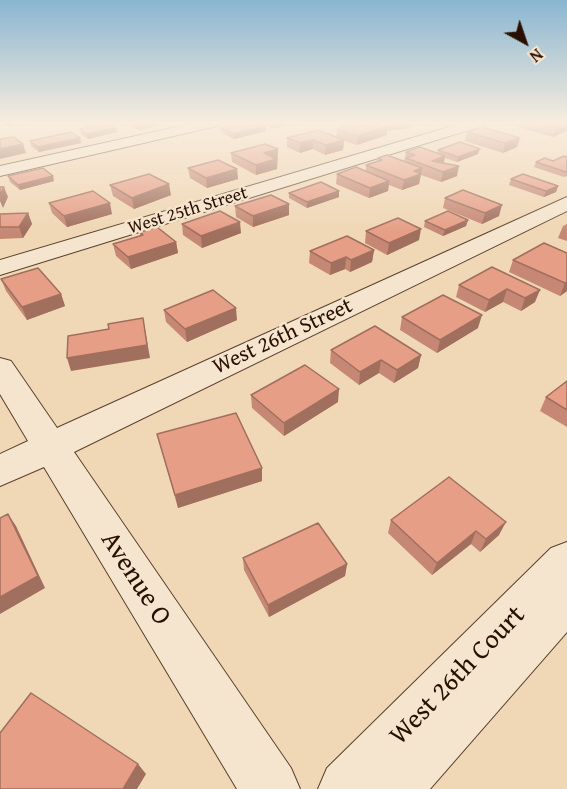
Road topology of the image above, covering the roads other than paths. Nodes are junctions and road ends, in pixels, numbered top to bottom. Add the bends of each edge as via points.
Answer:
1 (54, 159) edge
2 (359, 159) edge
3 (0, 171) edge
4 (567, 203) edge
5 (0, 268) edge
6 (0, 368) edge
7 (50, 448) junction
8 (0, 471) edge
9 (567, 562) edge
10 (567, 597) edge
11 (270, 789) edge
12 (348, 789) edge
13 (391, 789) edge

1 - 3 street
2 - 5 street, West 25th Street
4 - 7 street, West 26th Street
6 - 7 street, Avenue O
7 - 8 street, West 26th Street
7 - 11 street, Avenue O
9 - 12 street, West 26th Court
10 - 13 street, West 26th Court

